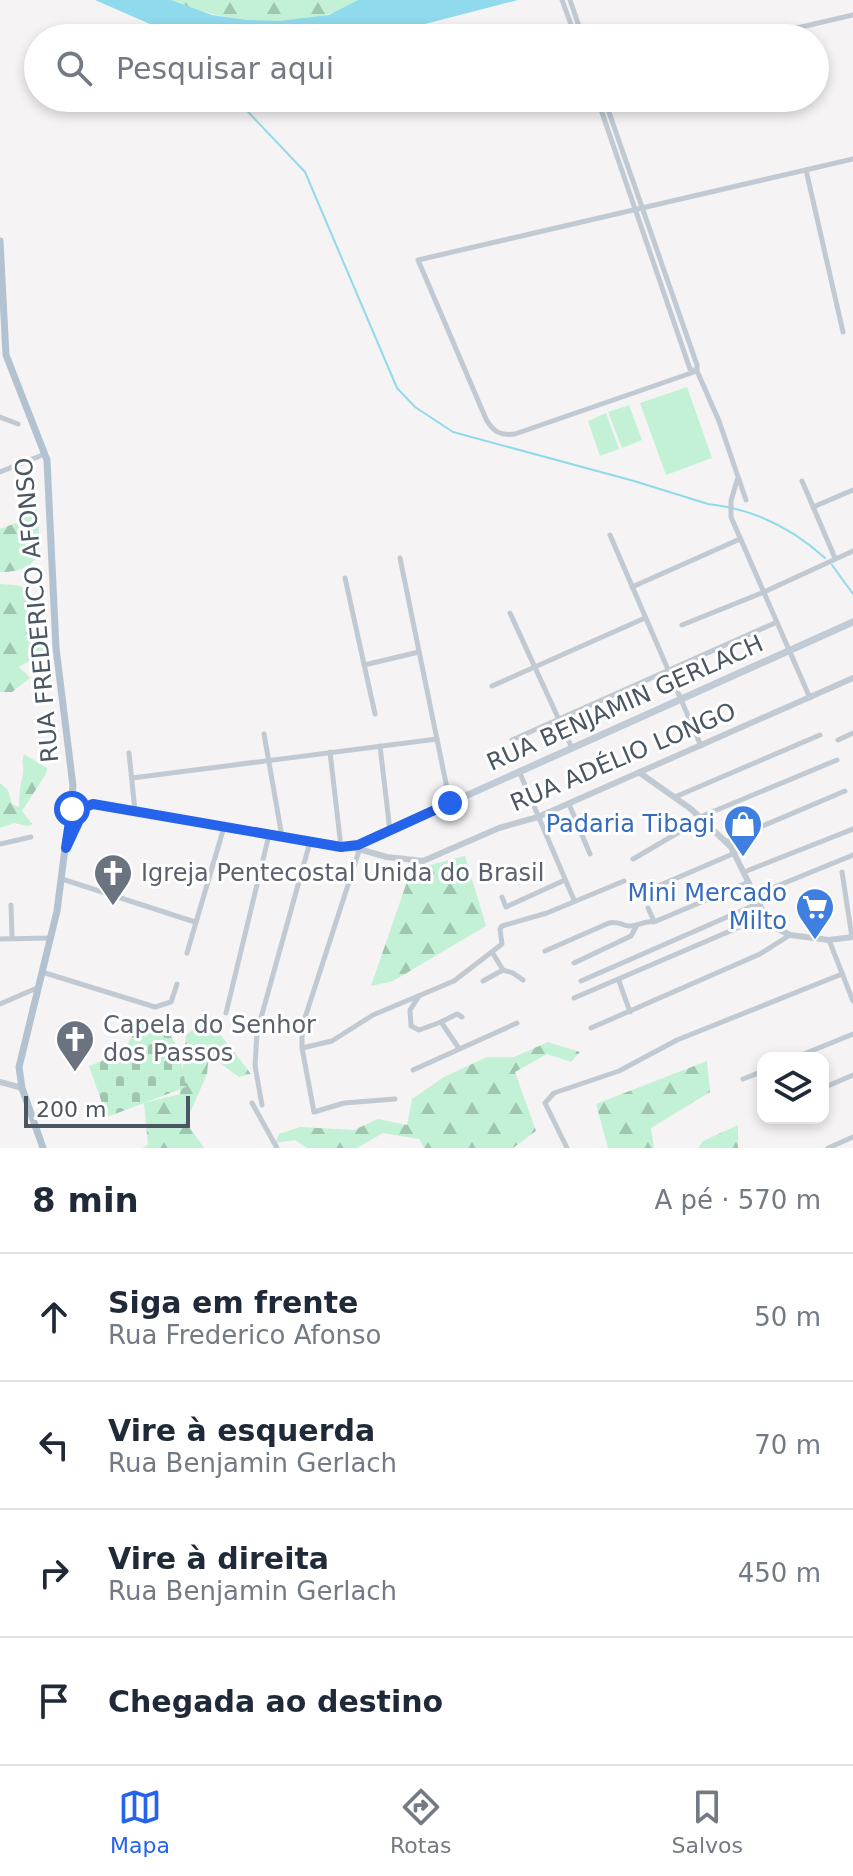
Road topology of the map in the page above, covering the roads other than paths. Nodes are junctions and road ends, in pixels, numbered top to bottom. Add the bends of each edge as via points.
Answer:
1 (562, 0) edge
2 (570, 0) edge
3 (853, 15) edge
4 (571, 24) edge
5 (578, 24) edge
6 (814, 24) edge
7 (603, 112) edge
8 (608, 112) edge
9 (615, 140) junction
10 (853, 159) edge
11 (806, 170) junction
12 (640, 209) junction
13 (0, 241) edge
14 (843, 332) dead end
15 (4, 362) edge
16 (697, 371) junction
17 (0, 417) edge
18 (18, 424) dead end
19 (46, 453) junction
20 (0, 472) edge
21 (738, 478) junction
22 (802, 481) dead end
23 (853, 490) edge
24 (746, 500) dead end
25 (813, 507) junction
26 (610, 535) dead end
27 (740, 539) junction
28 (853, 551) edge
29 (400, 558) dead end
30 (835, 558) junction
31 (345, 578) dead end
32 (631, 587) junction
33 (764, 592) junction
34 (510, 613) dead end
35 (645, 618) junction
36 (777, 622) junction
37 (853, 622) edge
38 (682, 625) dead end
39 (419, 652) junction
40 (790, 652) junction
41 (364, 665) junction
42 (535, 667) junction
43 (668, 670) junction
44 (853, 678) edge
45 (492, 686) dead end
46 (810, 698) junction
47 (681, 700) junction
48 (375, 714) dead end
49 (559, 719) junction
50 (853, 733) edge
51 (264, 734) dead end
52 (820, 735) dead end
53 (437, 739) junction
54 (512, 740) dead end
55 (838, 740) dead end
56 (380, 746) junction
57 (701, 746) junction
58 (572, 748) junction
59 (330, 752) junction
60 (129, 753) dead end
61 (269, 760) junction
62 (837, 760) dead end
63 (519, 771) junction
64 (640, 773) junction
65 (132, 778) junction
66 (845, 791) dead end
67 (675, 797) junction
68 (450, 803) junction
69 (569, 804) junction
70 (135, 811) junction
71 (538, 817) junction
72 (701, 818) junction
73 (224, 827) junction
74 (853, 829) edge
75 (390, 831) junction
76 (269, 835) junction
77 (31, 837) dead end
78 (282, 837) junction
79 (310, 842) junction
80 (725, 842) junction
81 (0, 844) edge
82 (352, 847) junction
83 (66, 848) junction
84 (735, 853) junction
85 (590, 854) dead end
86 (853, 855) edge
87 (633, 859) dead end
88 (744, 872) junction
89 (842, 872) dead end
90 (62, 879) junction
91 (565, 880) junction
92 (624, 881) dead end
93 (749, 882) junction
94 (658, 886) dead end
95 (755, 895) junction
96 (502, 897) dead end
97 (574, 900) junction
98 (759, 903) junction
99 (11, 905) dead end
100 (648, 908) dead end
101 (765, 916) junction
102 (195, 922) junction
103 (654, 922) junction
104 (637, 925) junction
105 (790, 935) junction
106 (12, 937) junction
107 (853, 937) edge
108 (51, 938) junction
109 (0, 939) edge
110 (829, 940) junction
111 (545, 951) dead end
112 (492, 952) junction
113 (187, 953) dead end
114 (574, 963) dead end
115 (503, 970) junction
116 (42, 971) junction
117 (842, 974) junction
118 (523, 980) dead end
119 (483, 981) dead end
120 (581, 981) dead end
121 (619, 981) junction
122 (177, 984) dead end
123 (37, 988) junction
124 (423, 993) junction
125 (574, 998) dead end
126 (853, 1001) edge
127 (0, 1004) edge
128 (630, 1012) junction
129 (226, 1013) dead end
130 (462, 1017) dead end
131 (441, 1022) junction
132 (517, 1023) dead end
133 (591, 1028) dead end
134 (853, 1034) edge
135 (458, 1047) junction
136 (302, 1048) junction
137 (809, 1052) edge
138 (413, 1070) dead end
139 (757, 1073) edge
140 (853, 1075) edge
141 (743, 1079) dead end
142 (0, 1082) edge
143 (829, 1085) edge
144 (22, 1088) junction
145 (395, 1099) dead end
146 (252, 1103) dead end
147 (262, 1105) dead end
148 (853, 1137) edge
149 (43, 1148) edge
150 (277, 1148) edge
151 (567, 1148) edge
152 (828, 1148) edge

1 - 4 street
2 - 5 street
3 - 6 street
7 - 9 street
8 - 9 street
9 - 12 street
10 - 11 street
11 - 12 street
11 - 14 street
12 - 16 street
12 - 16 street via 418,260 486,419 499,433 515,434
13 - 15 main road, RUA FREDERICO AFONSO
15 - 19 main road, RUA FREDERICO AFONSO
16 - 21 street
17 - 18 street
19 - 20 street
19 - 83 main road, RUA FREDERICO AFONSO via 57,661 73,786
21 - 24 street
21 - 27 street via 730,512
22 - 25 street
23 - 25 street
25 - 30 street
26 - 32 street
27 - 32 street
27 - 33 street
28 - 30 street
29 - 39 street
30 - 33 street
31 - 41 street
32 - 35 street
33 - 36 street
33 - 38 street
34 - 42 street
35 - 42 street
35 - 43 street
36 - 40 street
36 - 43 street
37 - 40 main road, RUA BENJAMIN GERLACH
39 - 41 street
39 - 53 street
40 - 46 street
40 - 47 main road, RUA BENJAMIN GERLACH
41 - 48 street
42 - 45 street
42 - 49 street
43 - 47 street
43 - 49 street
44 - 46 street, RUA ADÉLIO LONGO
46 - 57 street, RUA ADÉLIO LONGO
47 - 57 street
47 - 58 main road, RUA BENJAMIN GERLACH
49 - 54 street
49 - 58 street
50 - 55 street
51 - 61 street
52 - 67 street
53 - 56 street
53 - 68 street
56 - 59 street
56 - 75 street
57 - 64 street, RUA ADÉLIO LONGO
58 - 63 main road, RUA BENJAMIN GERLACH
59 - 61 street
59 - 82 street
60 - 65 street
61 - 65 street
61 - 78 street
62 - 72 street
63 - 68 main road, RUA BENJAMIN GERLACH
63 - 71 street
64 - 67 street
64 - 69 street, RUA ADÉLIO LONGO
65 - 70 street
66 - 80 street
67 - 72 street
68 - 75 main road, RUA BENJAMIN GERLACH
69 - 71 street, RUA ADÉLIO LONGO
69 - 85 street
70 - 73 main road
70 - 83 main road via 90,804
71 - 82 street, RUA ADÉLIO LONGO via 423,861
71 - 91 street
72 - 80 street
72 - 87 street
73 - 76 main road
73 - 102 street
74 - 88 street
75 - 82 main road, RUA BENJAMIN GERLACH
76 - 78 main road
76 - 129 street
77 - 81 street
78 - 79 main road
79 - 82 main road
79 - 147 street via 257,1032 255,1066
80 - 84 street
82 - 136 street via 302,1027
83 - 90 main road, RUA FREDERICO AFONSO
84 - 88 street
84 - 94 street
86 - 95 street
88 - 93 street
89 - 107 street
90 - 102 street
90 - 108 main road, RUA FREDERICO AFONSO
91 - 96 street via 506,907
91 - 97 street
92 - 97 street
93 - 95 street
93 - 103 street
95 - 98 street
97 - 112 street via 500,929 503,941
98 - 101 street
98 - 120 street
99 - 106 street
100 - 103 street
101 - 105 street
101 - 121 street
102 - 113 street
103 - 104 street
104 - 111 street via 609,923
104 - 114 street via 631,936
105 - 110 street
105 - 128 street via 760,954
106 - 108 street
106 - 109 street
107 - 110 street
108 - 116 main road, RUA FREDERICO AFONSO
110 - 117 street
112 - 115 street
112 - 124 street via 454,981
115 - 118 street
115 - 119 street
116 - 122 street via 155,1007 171,1002
116 - 123 main road, RUA FREDERICO AFONSO
117 - 126 street
117 - 151 street via 677,1040 619,1071 554,1093 545,1103
121 - 125 street
121 - 128 street
123 - 127 street
123 - 144 main road, RUA FREDERICO AFONSO via 19,1067
124 - 131 street via 410,1010 411,1026 419,1030
124 - 136 street via 332,1041
128 - 133 street
130 - 131 street via 457,1014
131 - 135 street
132 - 135 street
134 - 137 street
135 - 138 street
136 - 145 street via 314,1112 344,1103
139 - 141 street
140 - 143 street
142 - 144 street
144 - 149 main road, RUA FREDERICO AFONSO
146 - 150 street
148 - 152 street

